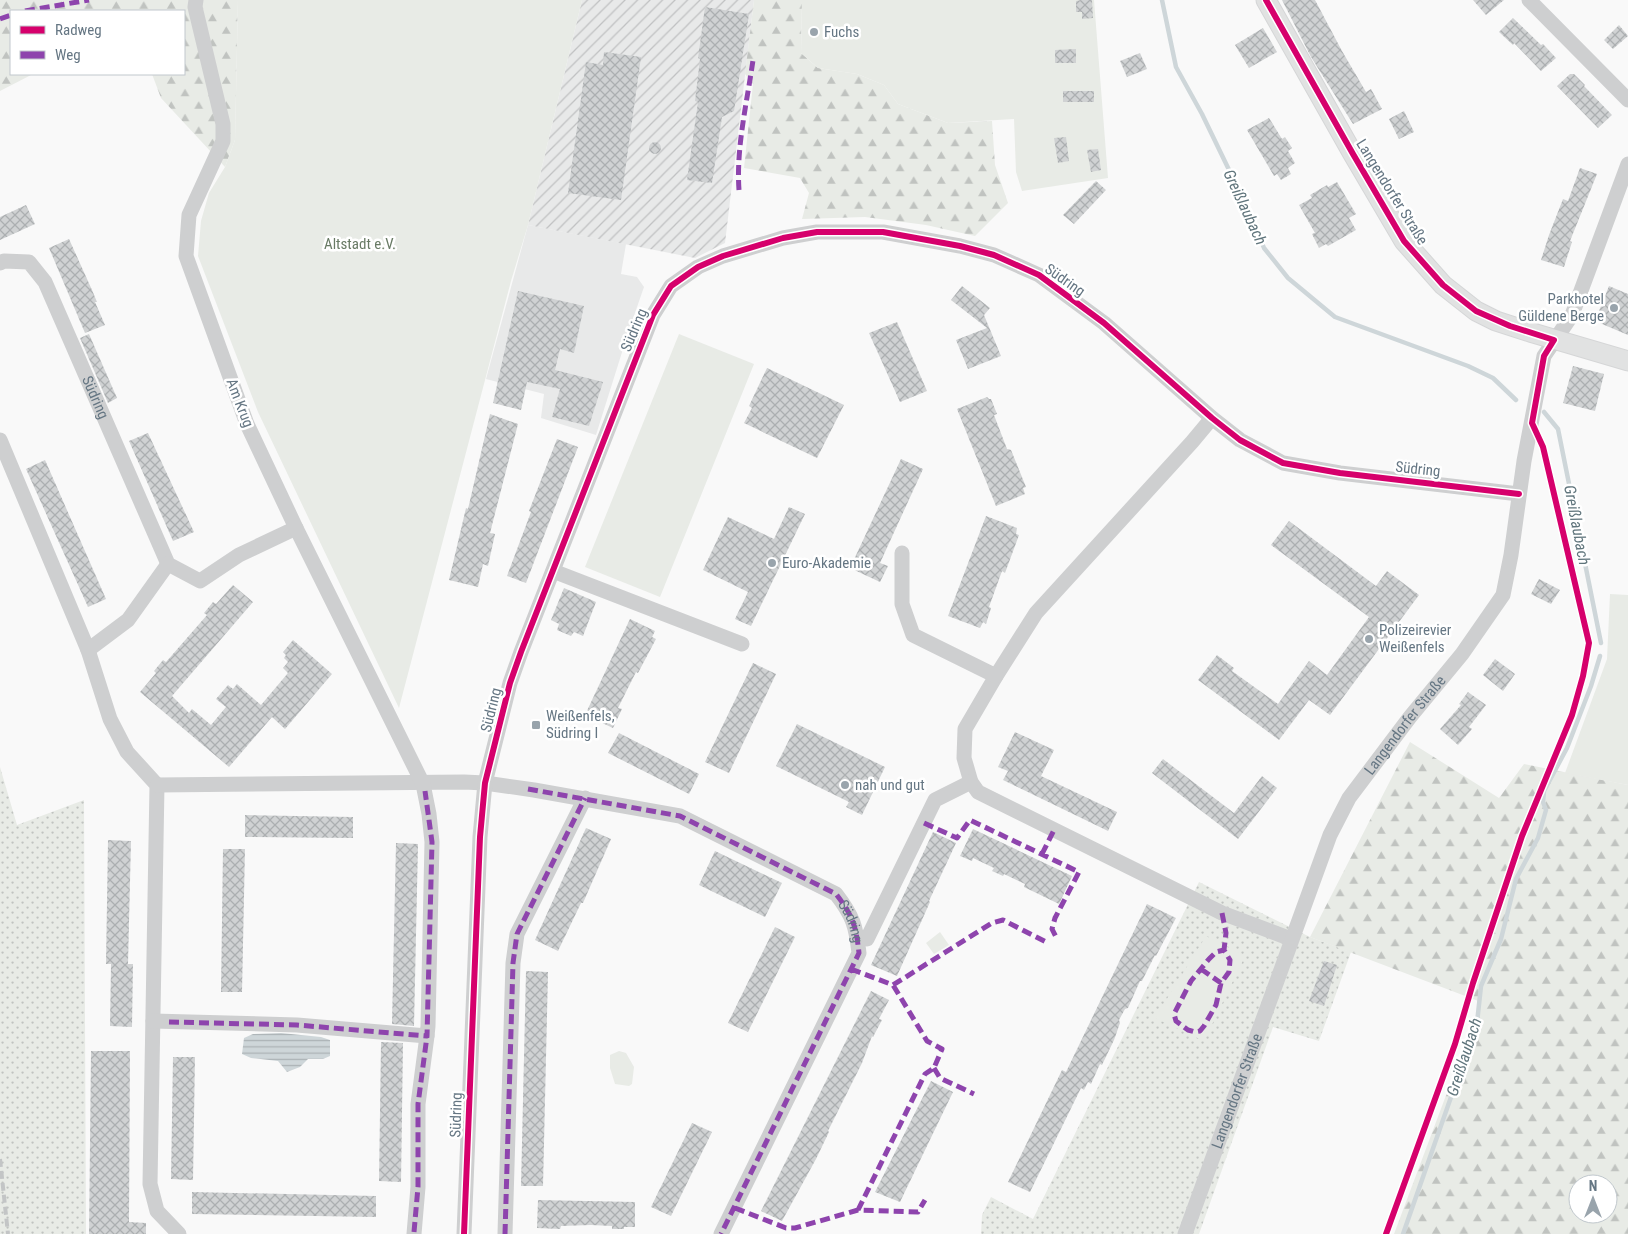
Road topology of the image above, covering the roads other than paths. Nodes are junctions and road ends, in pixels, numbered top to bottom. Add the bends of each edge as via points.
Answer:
1 (196, 0) edge
2 (1266, 0) edge
3 (1529, 0) edge
4 (1628, 100) edge
5 (1628, 164) edge
6 (0, 262) edge
7 (1554, 340) junction
8 (1628, 361) edge
9 (1212, 418) junction
10 (0, 440) edge
11 (1519, 494) junction
12 (296, 528) junction
13 (902, 553) dead end
14 (168, 564) junction
15 (553, 572) junction
16 (742, 644) dead end
17 (88, 650) junction
18 (996, 676) junction
19 (971, 782) junction
20 (485, 783) junction
21 (423, 784) junction
22 (157, 785) junction
23 (585, 798) junction
24 (867, 939) dead end
25 (1291, 939) junction
26 (153, 1021) junction
27 (427, 1036) junction
28 (179, 1234) edge
29 (414, 1234) edge
30 (464, 1234) edge
31 (505, 1234) edge
32 (721, 1234) edge
33 (1185, 1234) edge

1 - 12 street, Am Krug via 223,124 223,141 189,215 186,256 247,424
2 - 7 main road, Langendorfer Straße via 1404,241 1443,285 1476,311
3 - 4 street
5 - 7 street via 1572,315
6 - 14 street, Südring via 28,262 45,282
7 - 8 main road
7 - 11 street, Langendorfer Straße via 1544,356
9 - 11 street, Südring via 1240,440 1283,463
9 - 15 street, Südring via 1104,323 1039,276 994,255 883,232 817,232 783,238 723,256 671,286 653,314
9 - 18 street via 1036,613
10 - 17 street
11 - 25 street, Langendorfer Straße via 1503,595 1462,654 1349,798 1330,836
12 - 14 street via 239,555 200,581
12 - 21 street, Am Krug
13 - 18 street via 902,604 913,635
14 - 17 street via 128,620
15 - 16 street
15 - 20 street, Südring via 510,683
17 - 22 street via 110,719 127,752
18 - 19 street via 965,730 964,758
19 - 24 street, Südring via 935,800
19 - 25 street via 978,792 1214,908
20 - 21 street, Südring
20 - 23 street, Südring
20 - 30 street, Südring
21 - 22 street, Südring
21 - 27 street via 432,842
22 - 26 street
23 - 31 street via 517,934 513,963
23 - 32 street, Südring via 680,816 836,894 850,912 857,932 859,953
25 - 33 street, Langendorfer Straße
26 - 27 street via 297,1025
26 - 28 street via 150,1184 157,1211
27 - 29 street via 418,1104 418,1188

